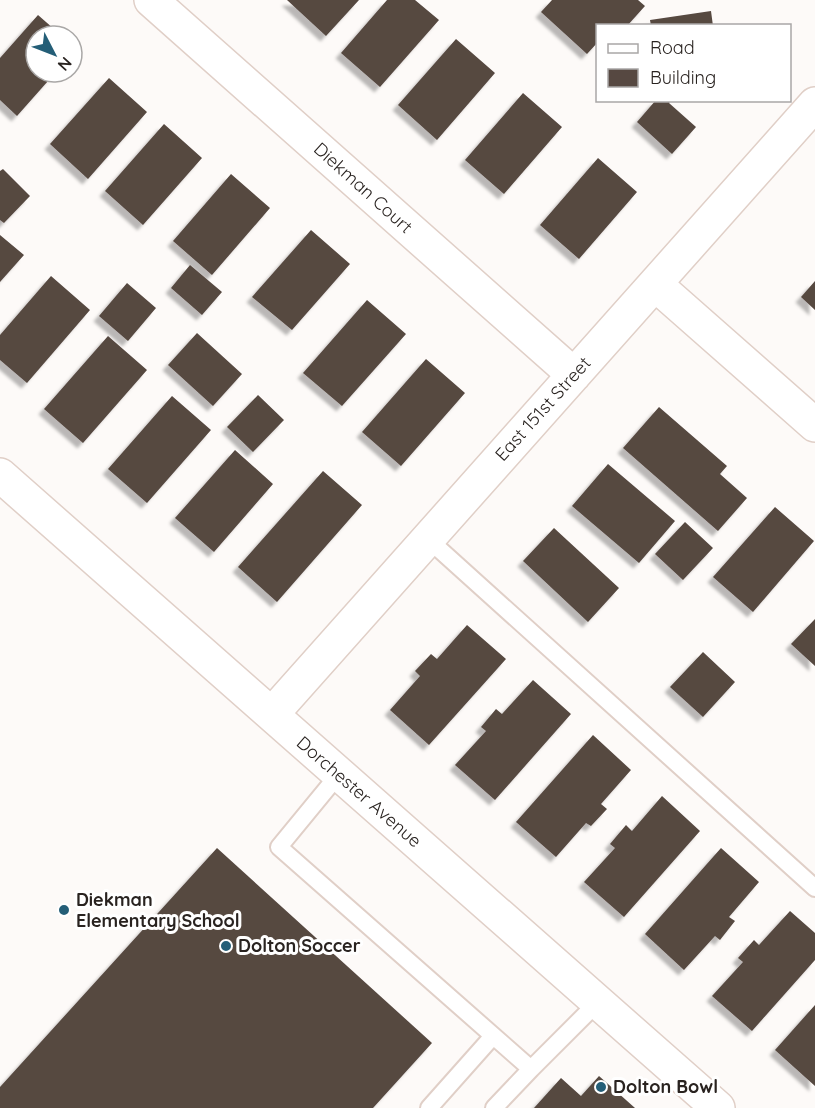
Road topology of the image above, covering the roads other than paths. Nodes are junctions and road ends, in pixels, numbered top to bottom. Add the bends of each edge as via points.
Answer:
1 (152, 0) edge
2 (815, 104) edge
3 (655, 284) junction
4 (574, 375) junction
5 (815, 425) edge
6 (0, 476) edge
7 (428, 539) junction
8 (272, 714) junction
9 (339, 774) junction
10 (815, 888) edge
11 (598, 1002) junction
12 (493, 1036) junction
13 (531, 1069) junction
14 (429, 1108) edge
15 (494, 1108) edge
16 (718, 1108) edge

1 - 4 street, Diekman Court
2 - 3 street, East 151st Street
3 - 4 street, East 151st Street
3 - 5 street
4 - 7 street, East 151st Street
6 - 8 street, Dorchester Avenue
7 - 8 street, East 151st Street
7 - 10 lane
8 - 9 street, Dorchester Avenue
9 - 11 street, Dorchester Avenue
9 - 12 lane via 279,847
11 - 13 lane
11 - 16 street, Dorchester Avenue
12 - 13 lane
12 - 14 lane
13 - 15 lane

